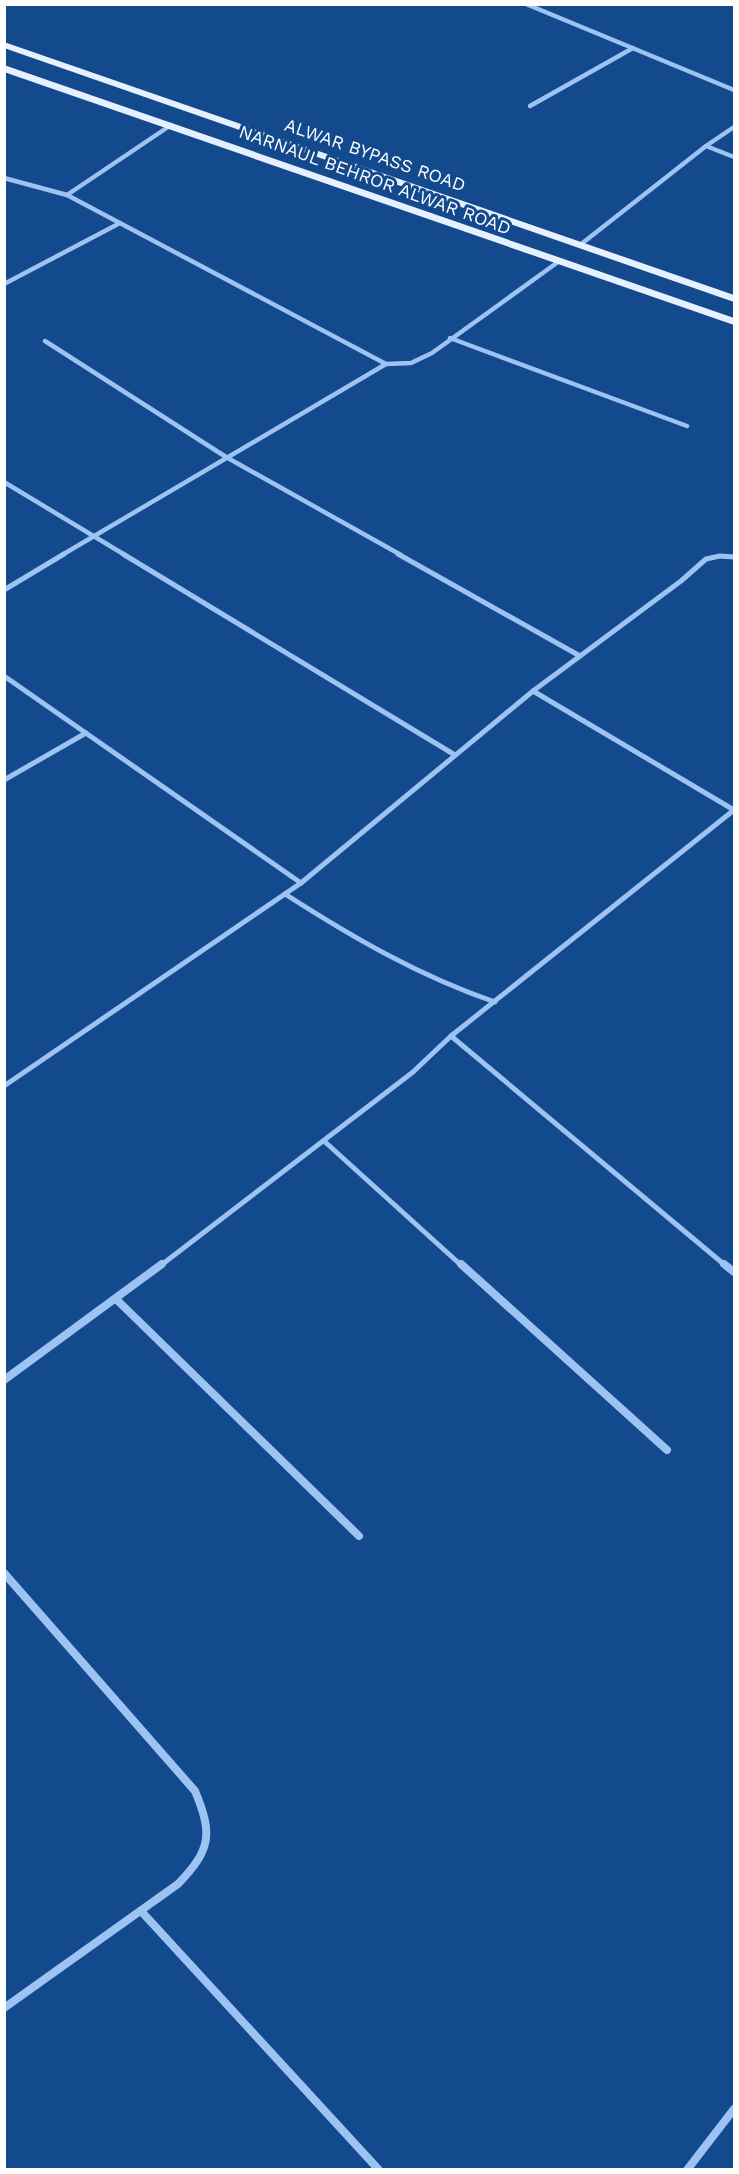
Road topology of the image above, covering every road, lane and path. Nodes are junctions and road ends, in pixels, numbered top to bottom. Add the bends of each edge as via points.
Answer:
1 (526, 4) edge
2 (4, 45) edge
3 (633, 48) junction
4 (4, 68) edge
5 (735, 90) edge
6 (530, 106) dead end
7 (171, 125) junction
8 (735, 127) edge
9 (706, 146) junction
10 (735, 157) edge
11 (4, 178) edge
12 (67, 195) junction
13 (120, 223) junction
14 (580, 245) junction
15 (558, 262) junction
16 (4, 284) edge
17 (735, 299) edge
18 (735, 322) edge
19 (450, 338) junction
20 (45, 340) dead end
21 (386, 364) junction
22 (687, 426) dead end
23 (226, 457) junction
24 (4, 482) edge
25 (96, 536) junction
26 (735, 557) edge
27 (4, 590) edge
28 (580, 656) junction
29 (4, 676) edge
30 (533, 691) junction
31 (86, 734) junction
32 (455, 755) junction
33 (4, 780) edge
34 (734, 810) edge
35 (301, 883) junction
36 (285, 894) junction
37 (495, 1002) junction
38 (452, 1036) junction
39 (4, 1086) edge
40 (324, 1141) junction
41 (735, 1272) edge
42 (116, 1299) junction
43 (4, 1380) edge
44 (667, 1450) dead end
45 (359, 1536) dead end
46 (4, 1573) edge
47 (141, 1911) junction
48 (4, 2008) edge
49 (735, 2109) edge
50 (379, 2169) edge
51 (687, 2169) edge

1 - 3 street
2 - 14 main road, ALWAR BYPASS ROAD
3 - 5 street
3 - 6 street
4 - 7 main road, NARNAUL BEHROR ALWAR ROAD
7 - 12 street
7 - 15 main road, NARNAUL BEHROR ALWAR ROAD
8 - 9 street
9 - 10 street
9 - 14 street
11 - 12 street
12 - 13 street
13 - 16 street
13 - 21 street
14 - 17 main road, ALWAR BYPASS ROAD
15 - 18 main road, NARNAUL BEHROR ALWAR ROAD
15 - 19 street
19 - 21 street via 411,363
19 - 22 street
20 - 23 street
21 - 23 street
23 - 25 street
23 - 28 street
24 - 25 street
25 - 27 street
25 - 32 street
26 - 28 street via 720,555 706,559
28 - 30 street
29 - 31 street
30 - 32 street
30 - 34 street
31 - 33 street
31 - 35 street
32 - 35 street
34 - 37 street
35 - 36 street
36 - 37 street via 416,972
36 - 39 street
37 - 38 street
38 - 40 street via 413,1072
38 - 41 street
40 - 42 street
40 - 44 street
42 - 43 street
42 - 45 street
46 - 47 street via 195,1791 207,1819 208,1844 198,1865
47 - 48 street
47 - 50 street
49 - 51 street

